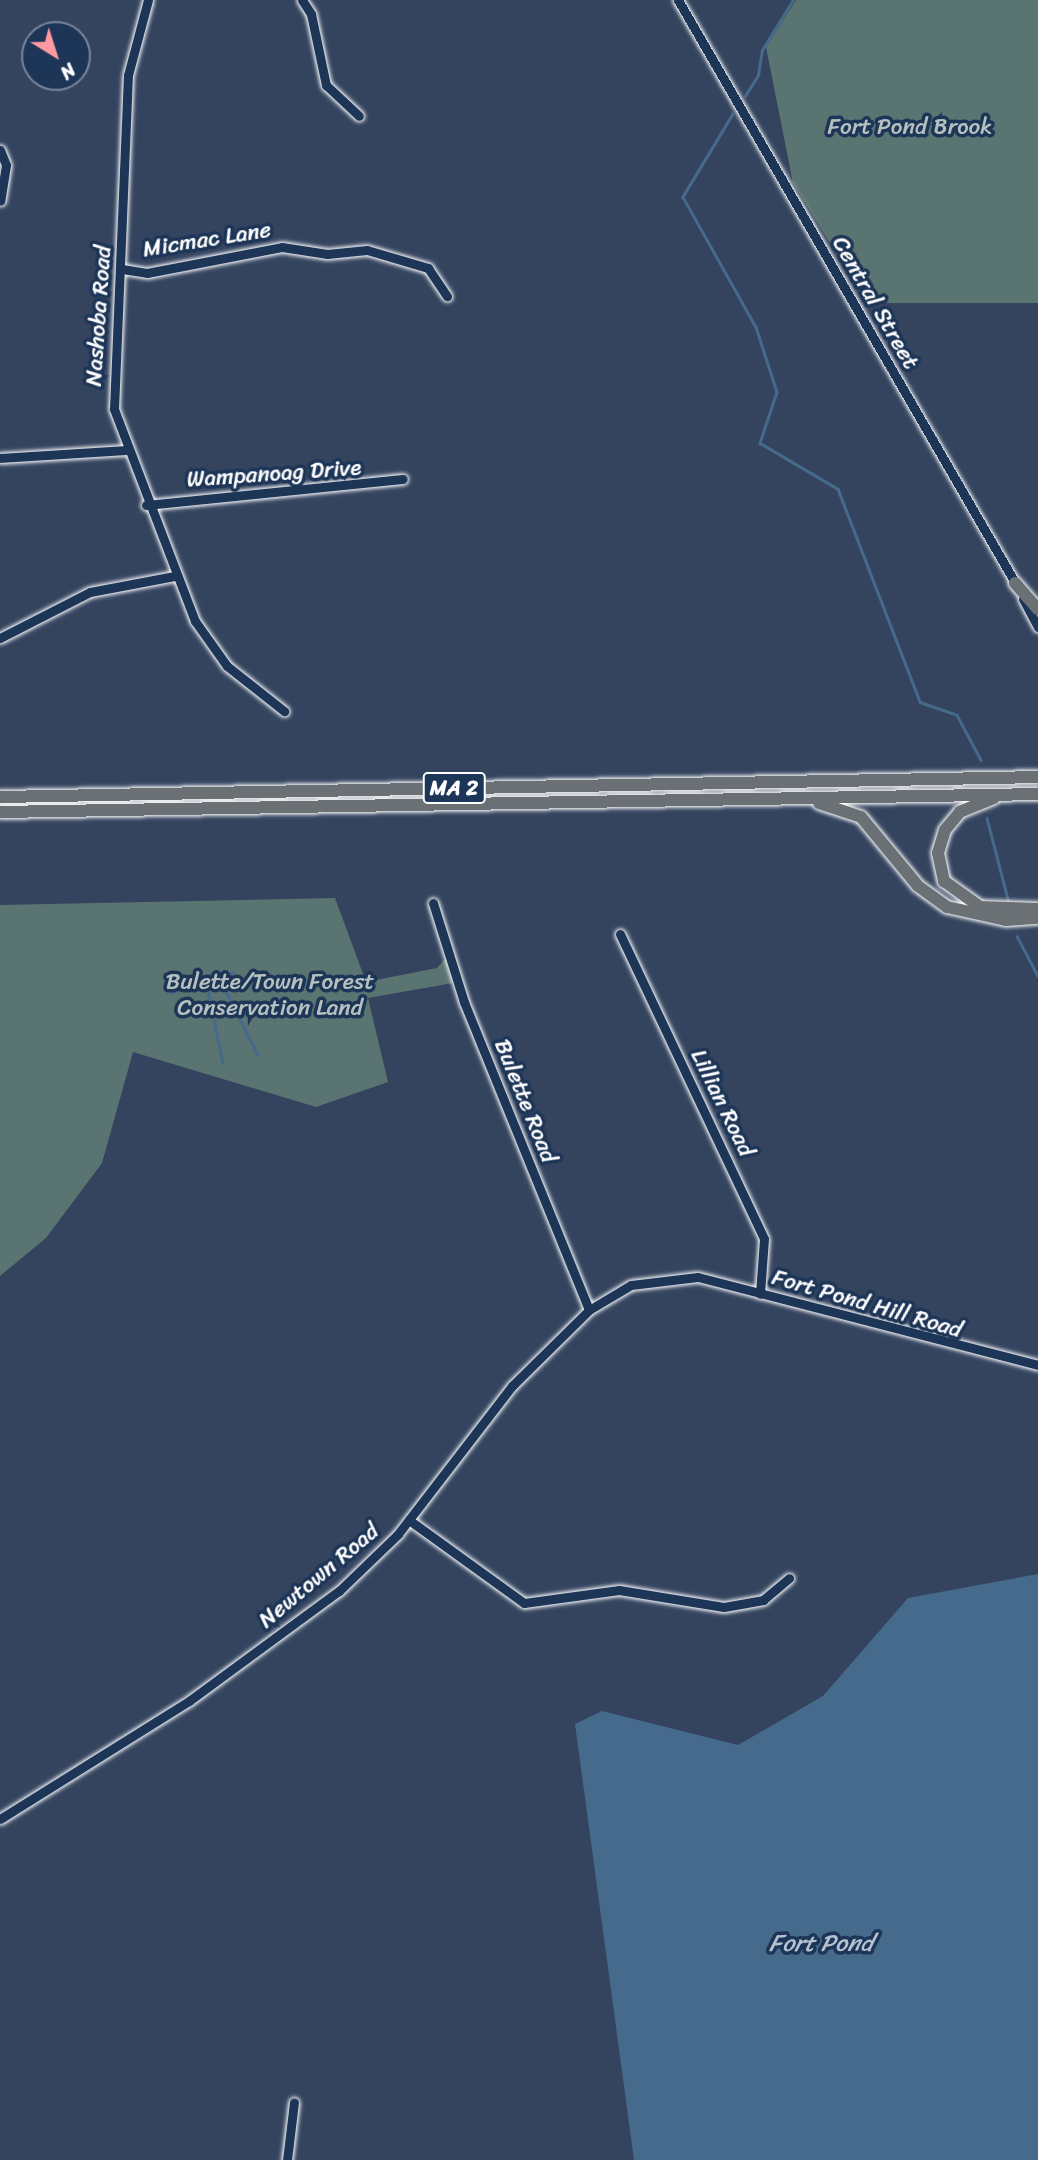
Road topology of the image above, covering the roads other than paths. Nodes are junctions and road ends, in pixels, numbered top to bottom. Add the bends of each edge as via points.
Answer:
1 (148, 0) edge
2 (302, 0) edge
3 (678, 0) edge
4 (359, 116) dead end
5 (0, 150) edge
6 (0, 201) edge
7 (122, 269) junction
8 (447, 296) dead end
9 (126, 450) junction
10 (0, 458) edge
11 (403, 479) dead end
12 (146, 505) junction
13 (175, 576) junction
14 (1015, 583) junction
15 (1038, 609) edge
16 (1038, 627) edge
17 (0, 638) edge
18 (284, 711) dead end
19 (1038, 777) edge
20 (1007, 794) junction
21 (1038, 794) edge
22 (0, 797) edge
23 (794, 798) junction
24 (0, 813) edge
25 (433, 903) dead end
26 (1038, 909) edge
27 (1038, 918) edge
28 (620, 934) dead end
29 (687, 1276) joint
30 (760, 1294) junction
31 (589, 1310) junction
32 (1038, 1366) edge
33 (409, 1520) junction
34 (789, 1578) dead end
35 (0, 1819) edge
36 (295, 2102) dead end
37 (287, 2160) edge

1 - 7 street, Nashoba Road via 128,75
2 - 4 street via 312,14 326,86
3 - 14 street, Central Street
5 - 6 street via 6,165
7 - 8 street, Micmac Lane via 148,273 282,247 327,254 367,250 428,268
7 - 9 street, Nashoba Road via 111,380
9 - 10 street
9 - 12 street, Nashoba Road
11 - 12 street, Wampanoag Drive
12 - 13 street, Nashoba Road
13 - 17 street via 90,592
13 - 18 street, Nashoba Road via 209,644 251,689
14 - 15 highway
14 - 16 street, Central Street
19 - 22 highway, MA 2
20 - 21 highway, MA 2
20 - 23 highway, MA 2
20 - 26 highway via 953,819 941,841 939,867 966,901
23 - 24 highway, MA 2
23 - 27 highway via 861,817 918,886 947,907 1006,920
25 - 31 street, Bulette Road via 464,1002
28 - 30 street, Lillian Road via 764,1239
29 - 30 street, Fort Pond Hill Road
29 - 31 street, Newtown Road via 631,1285
30 - 32 street, Fort Pond Hill Road
31 - 33 street, Newtown Road via 512,1386
33 - 34 street via 524,1603 610,1590 724,1607 763,1600
33 - 35 street, Newtown Road via 339,1591 249,1660
36 - 37 street

